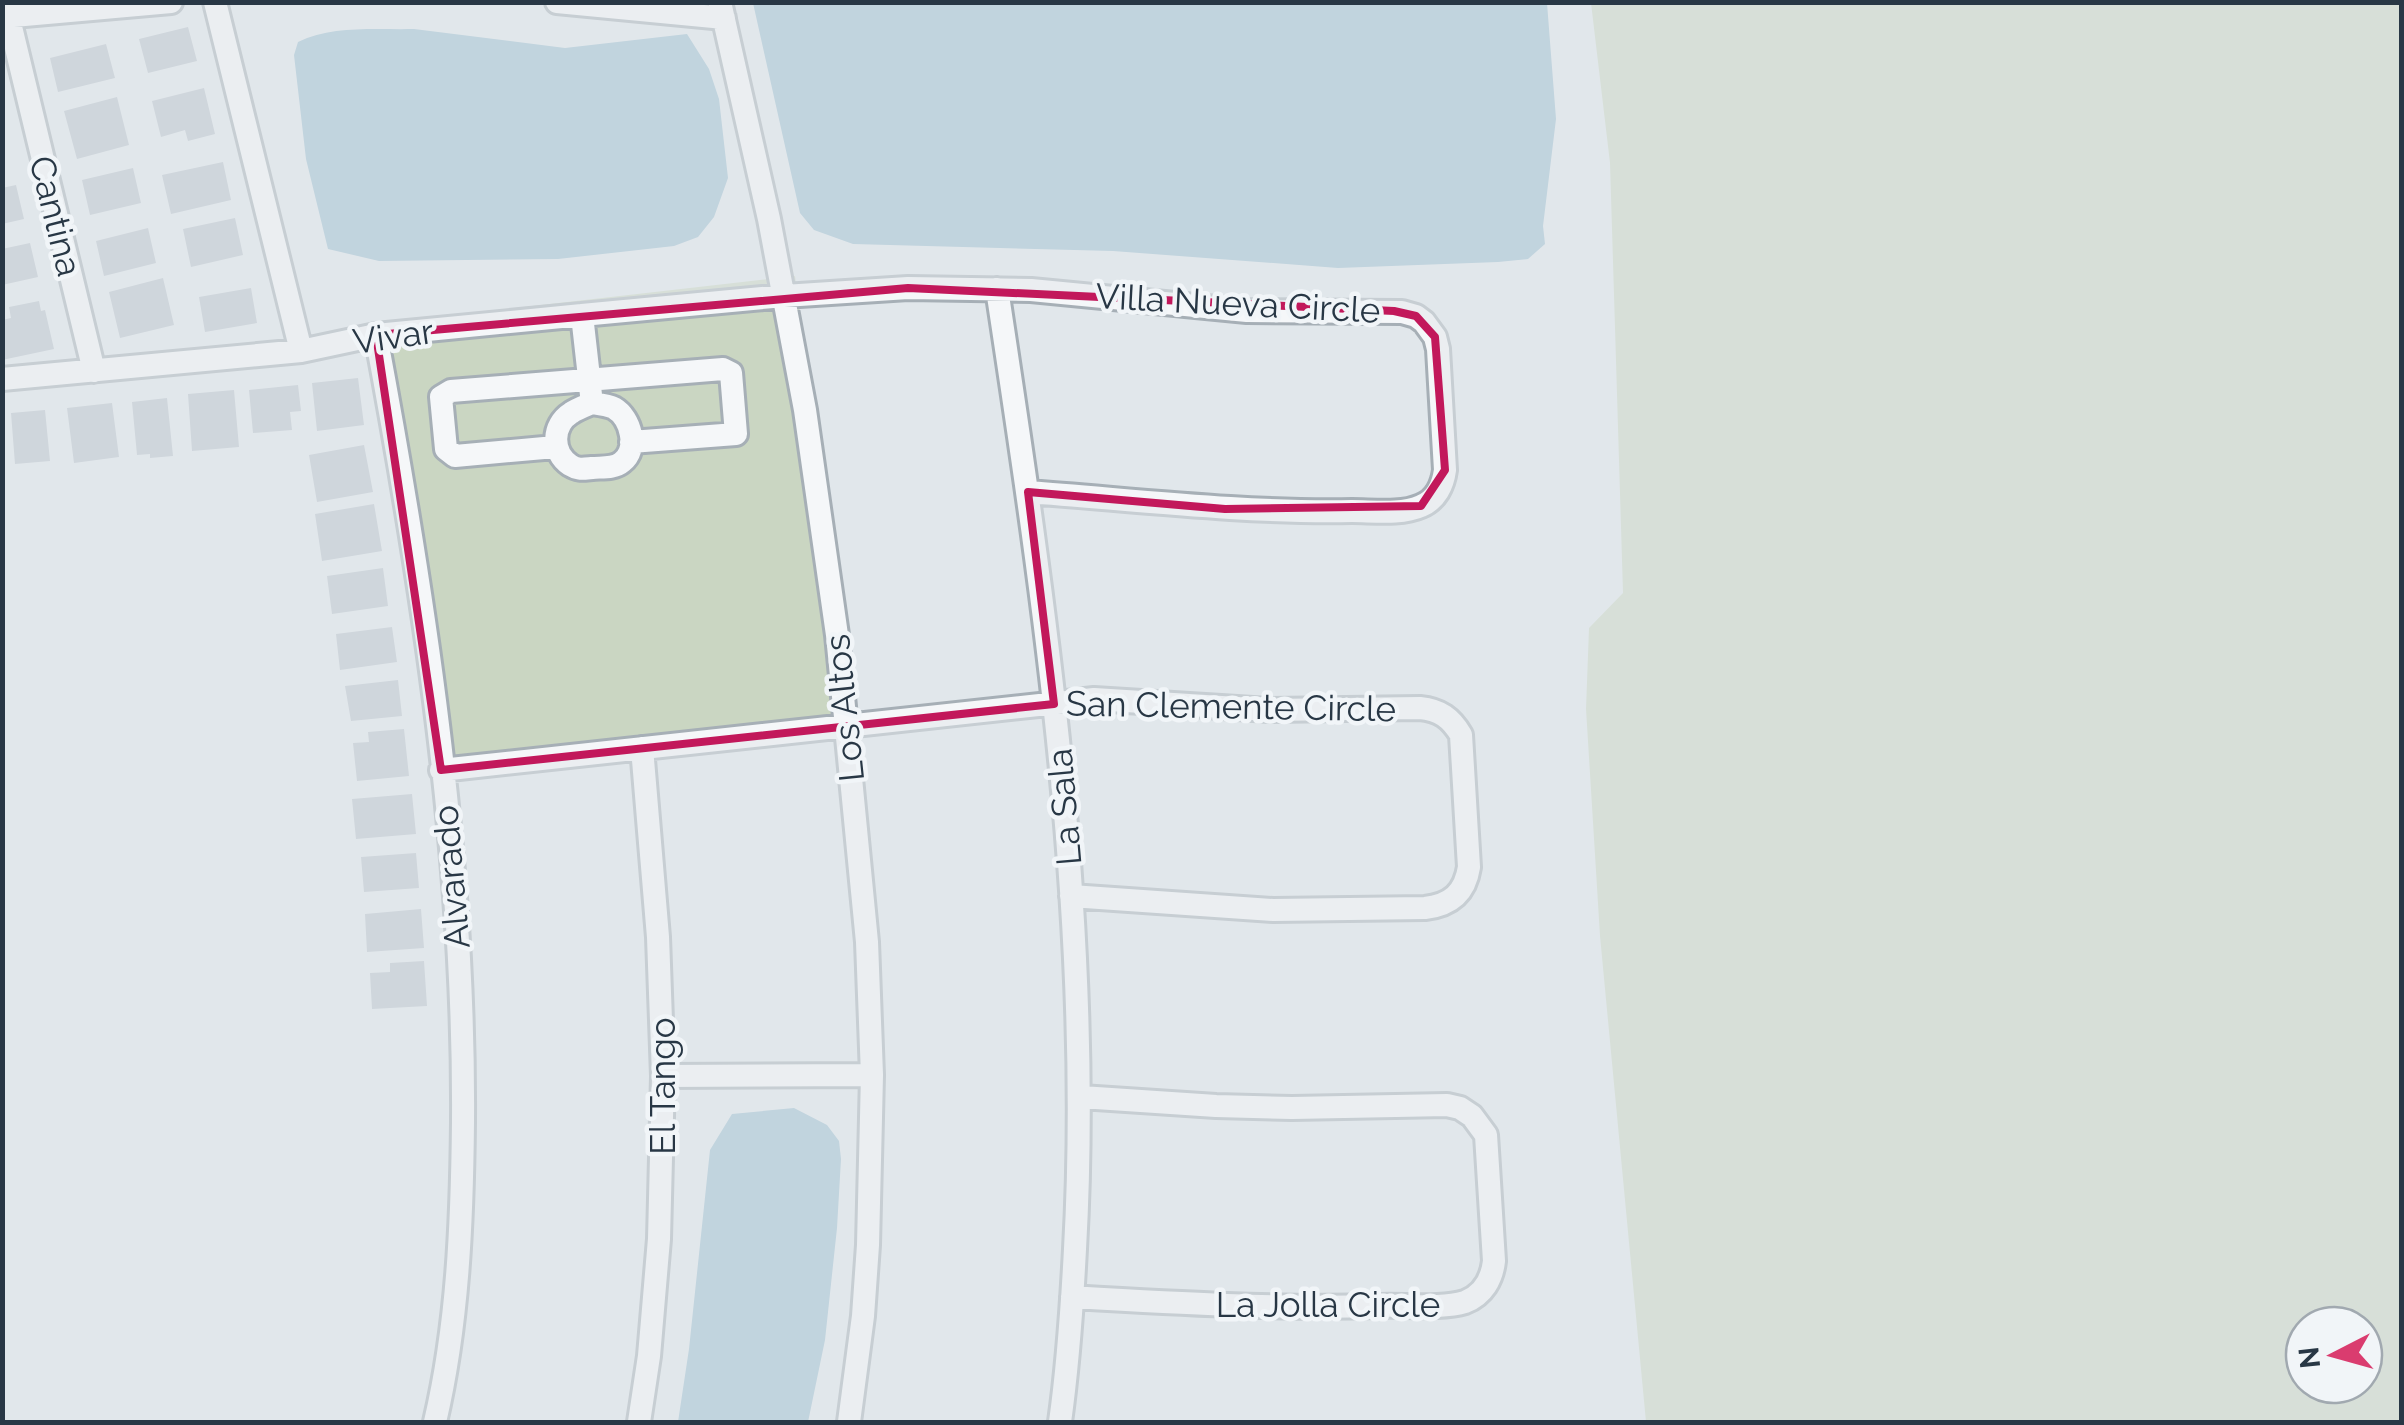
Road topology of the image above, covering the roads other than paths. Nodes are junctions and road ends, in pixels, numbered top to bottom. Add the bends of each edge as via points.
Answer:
1 (171, 2) edge
2 (216, 2) edge
3 (557, 2) edge
4 (722, 10) edge
5 (5, 12) edge
6 (998, 289) junction
7 (784, 296) junction
8 (582, 314) junction
9 (376, 335) junction
10 (301, 351) junction
11 (94, 371) junction
12 (2, 379) edge
13 (591, 392) junction
14 (631, 442) junction
15 (555, 447) junction
16 (1028, 492) junction
17 (1054, 704) junction
18 (847, 727) junction
19 (642, 748) junction
20 (442, 770) junction
21 (1071, 896) junction
22 (872, 1075) junction
23 (663, 1076) junction
24 (1081, 1097) junction
25 (1072, 1297) junction
26 (435, 1422) edge
27 (638, 1422) edge
28 (850, 1422) edge
29 (1060, 1422) edge

1 - 5 street
2 - 10 street
3 - 4 street
4 - 7 street, Los Altos
5 - 11 street, Cantina
6 - 7 street
6 - 16 street, La Sala
6 - 16 street, Villa Nueva Circle via 1247,310 1402,312 1424,322 1438,350 1445,470 1440,488 1421,506 1225,509
7 - 8 street, Vivar
7 - 18 street, Los Altos via 822,520
8 - 9 street, Vivar
8 - 13 street
9 - 10 street, Vivar
9 - 20 street, Alvarado via 418,574
10 - 11 street, Vivar
11 - 12 street, Vivar
13 - 14 street via 625,417
13 - 14 street via 723,369 731,373 736,434
13 - 15 street via 567,414
13 - 15 street via 451,390 441,397 446,450 455,456
14 - 15 street via 623,462 576,469
16 - 17 street, La Sala
17 - 18 street, San Clemente Circle
17 - 21 street, La Sala
17 - 21 street, San Clemente Circle via 1113,699 1269,710 1430,709 1449,718 1462,744 1468,876 1448,902 1273,910
18 - 19 street, San Clemente Circle
18 - 22 street, Los Altos via 868,942
19 - 20 street, San Clemente Circle
19 - 23 street, El Tango
20 - 26 street, Alvarado via 460,975 462,1168 454,1304
21 - 24 street, La Sala
22 - 23 street
22 - 28 street, Los Altos via 867,1262
23 - 27 street, El Tango via 659,1240
24 - 25 street, La Sala
24 - 25 street, La Jolla Circle via 1216,1106 1460,1108 1486,1135 1494,1261 1486,1288 1449,1304 1224,1306
25 - 29 street, La Sala

